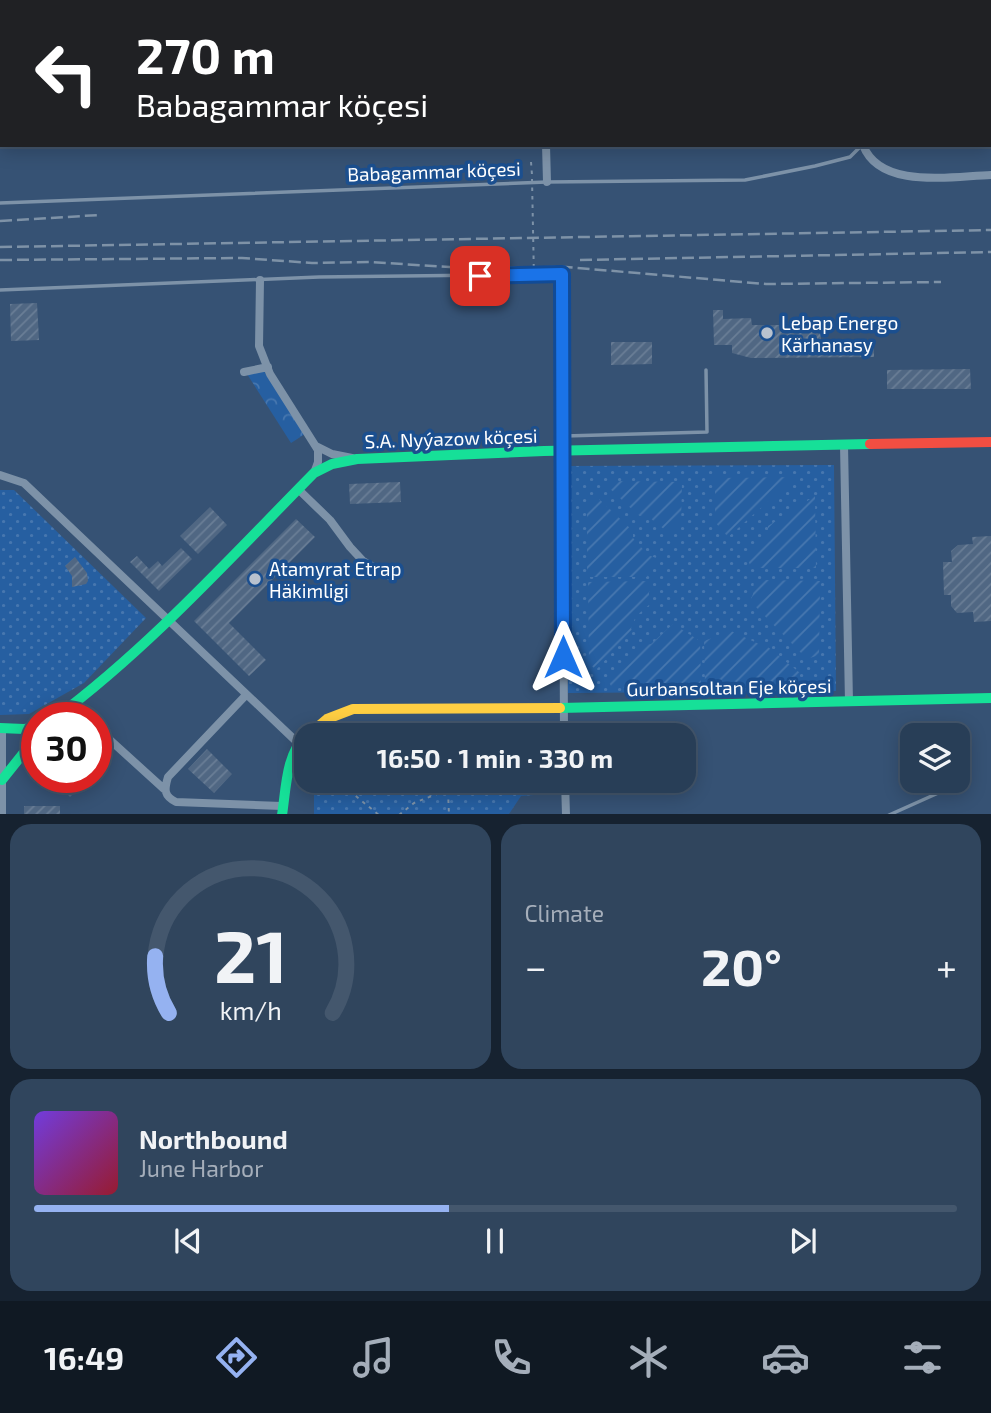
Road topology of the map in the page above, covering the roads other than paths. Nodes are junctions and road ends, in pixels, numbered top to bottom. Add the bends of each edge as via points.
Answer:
1 (546, 147) edge
2 (861, 147) edge
3 (864, 147) edge
4 (991, 175) edge
5 (547, 182) junction
6 (0, 203) edge
7 (562, 274) joint
8 (260, 280) junction
9 (0, 290) edge
10 (268, 368) junction
11 (706, 370) dead end
12 (244, 372) dead end
13 (561, 436) junction
14 (991, 442) edge
15 (844, 444) junction
16 (316, 446) junction
17 (561, 451) junction
18 (357, 459) junction
19 (314, 473) junction
20 (0, 475) edge
21 (298, 489) junction
22 (393, 578) dead end
23 (167, 621) junction
24 (246, 695) junction
25 (991, 698) edge
26 (77, 702) edge
27 (849, 702) junction
28 (563, 708) junction
29 (322, 723) edge
30 (564, 723) edge
31 (1, 728) edge
32 (21, 729) edge
33 (294, 731) edge
34 (112, 742) edge
35 (21, 754) edge
36 (294, 760) edge
37 (2, 780) junction
38 (164, 789) junction
39 (565, 793) edge
40 (937, 793) edge
41 (282, 810) edge
42 (2, 814) edge
43 (566, 814) edge
44 (889, 814) edge

1 - 5 street
2 - 5 lane, Babagammar köçesi via 850,157 745,180
3 - 4 street, Babagammar köçesi via 886,172 908,177
5 - 6 lane, Babagammar köçesi
7 - 8 lane
7 - 13 street
8 - 9 lane
8 - 10 street via 259,346
10 - 12 street
10 - 16 street
11 - 13 lane via 707,432
13 - 17 street
14 - 15 street, S.A. Nyýazow köçesi
15 - 17 street, S.A. Nyýazow köçesi
15 - 27 street
16 - 18 street
16 - 19 street
17 - 18 street, S.A. Nyýazow köçesi
17 - 28 street
18 - 19 street, S.A. Nyýazow köçesi
19 - 21 street, S.A. Nyýazow köçesi
20 - 23 street via 24,484
21 - 22 street via 363,561
21 - 23 street, S.A. Nyýazow köçesi
23 - 24 street
23 - 26 street, S.A. Nyýazow köçesi
24 - 33 street
24 - 38 street via 168,777
25 - 27 street, Gurbansoltan Eje köçesi
27 - 28 street, Gurbansoltan Eje köçesi
28 - 29 street, Gurbansoltan Eje köçesi via 354,709
28 - 30 street
31 - 32 street
31 - 37 street
34 - 38 street
35 - 37 street
36 - 41 street
37 - 42 street
38 - 41 street via 176,802
39 - 43 street
40 - 44 lane

